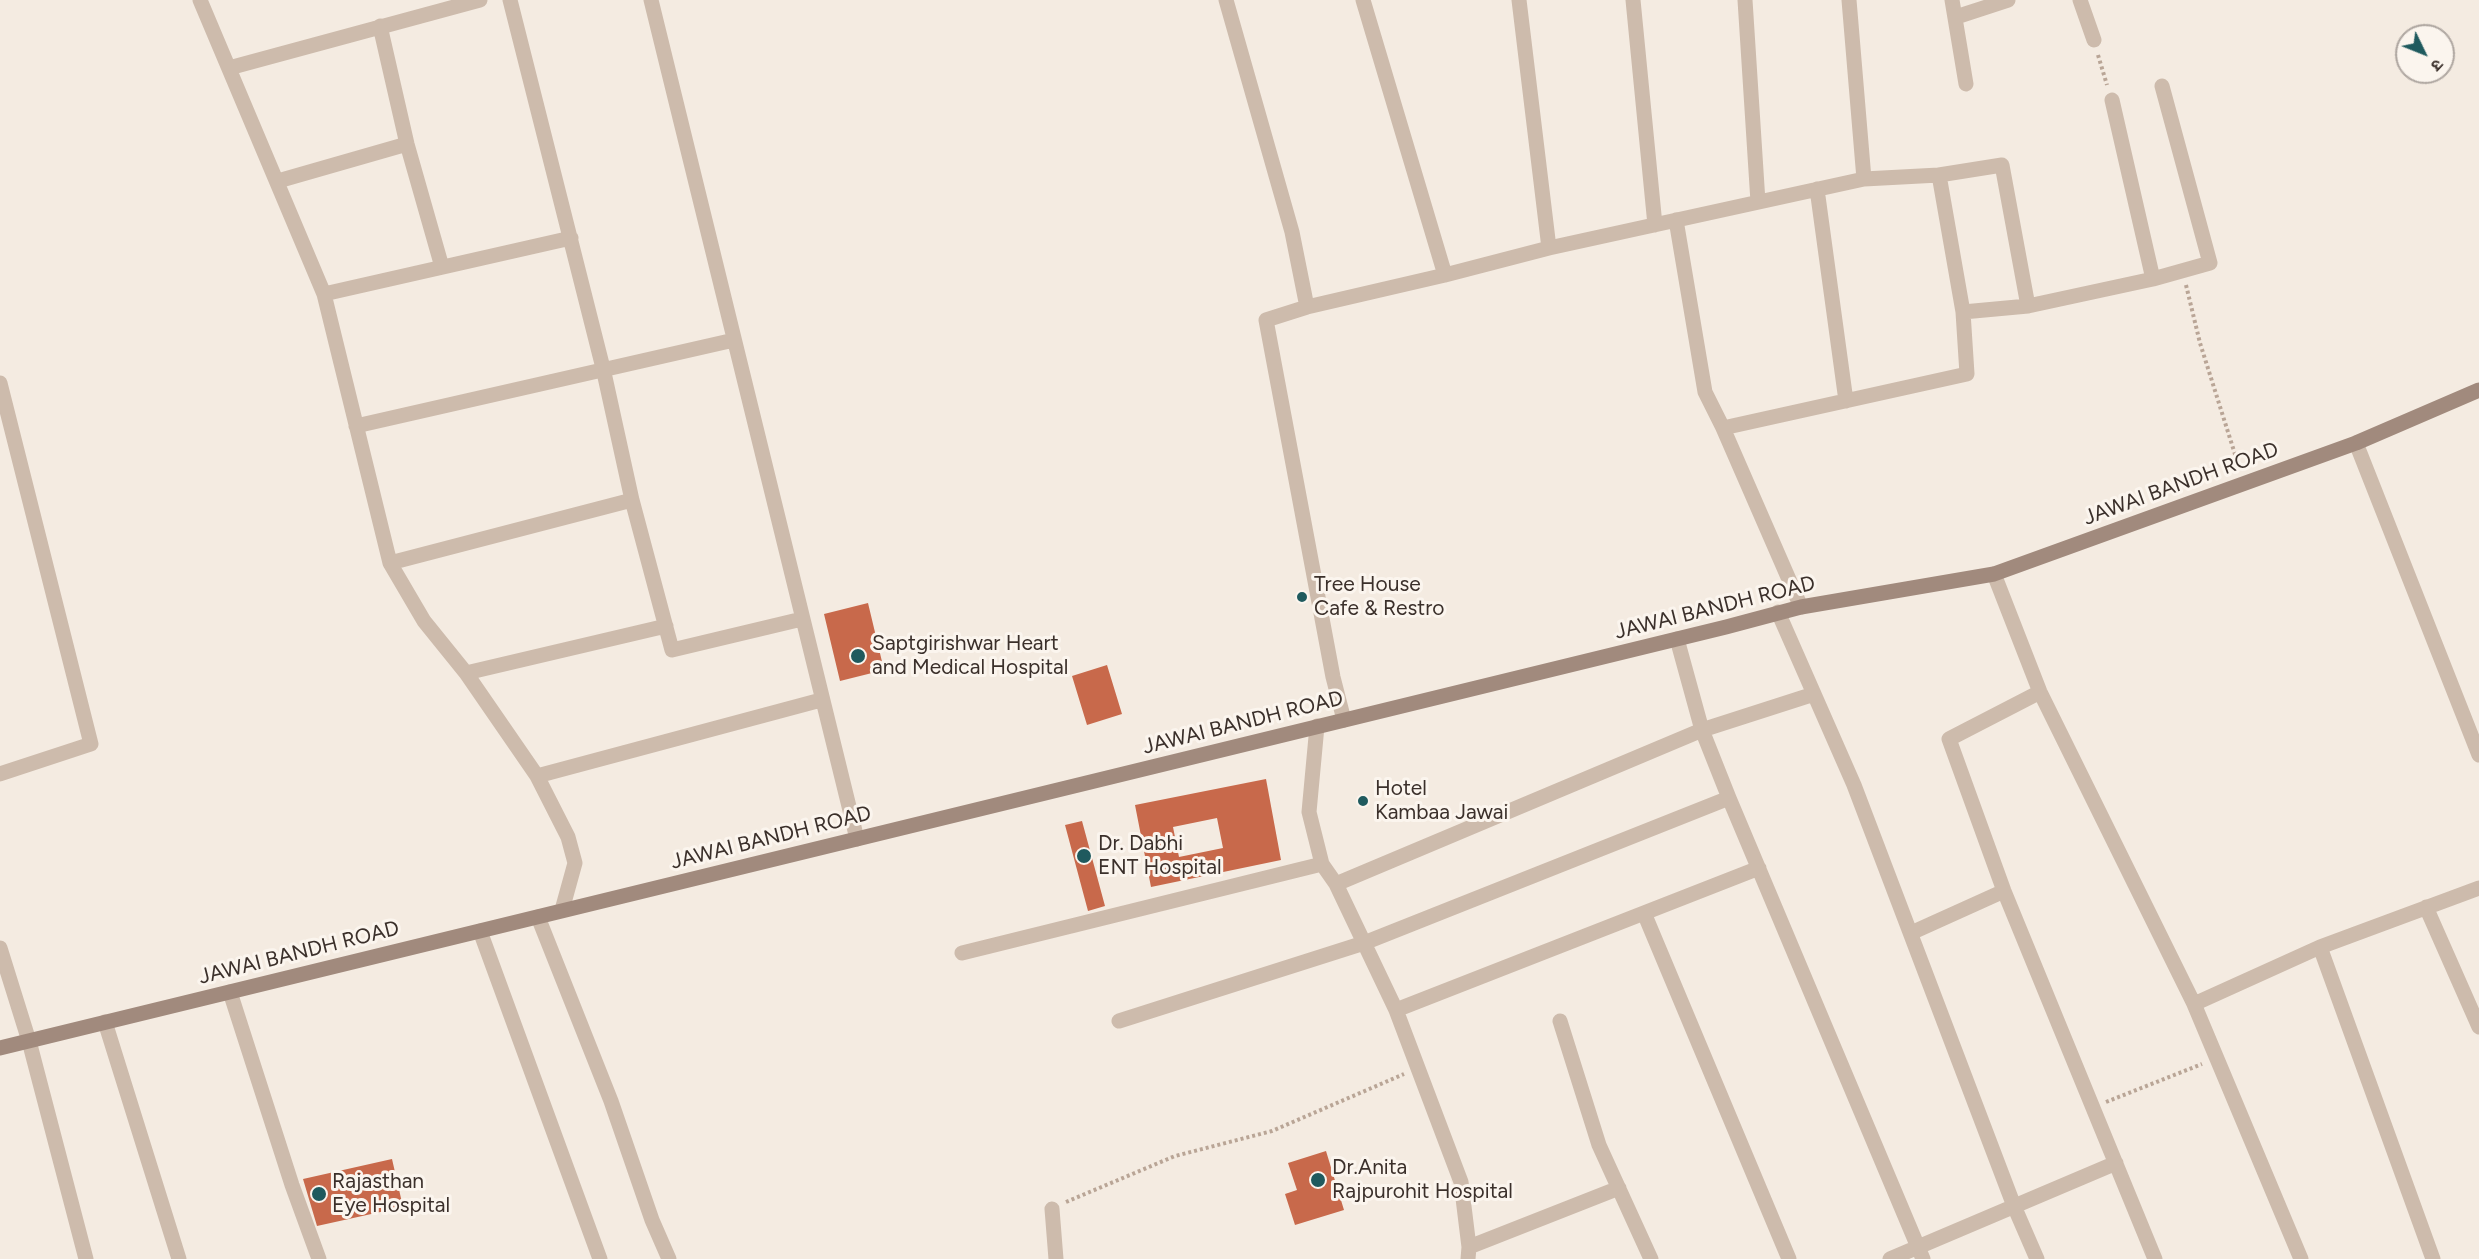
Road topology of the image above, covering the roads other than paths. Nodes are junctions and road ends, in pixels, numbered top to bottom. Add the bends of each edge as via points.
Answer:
1 (200, 0) edge
2 (480, 0) edge
3 (510, 0) edge
4 (651, 0) edge
5 (1226, 0) edge
6 (1363, 0) edge
7 (1519, 0) edge
8 (1633, 0) edge
9 (1745, 0) edge
10 (1849, 0) edge
11 (1952, 0) edge
12 (2008, 0) edge
13 (2080, 0) edge
14 (1956, 17) junction
15 (380, 26) junction
16 (2094, 40) road end
17 (229, 68) junction
18 (1966, 84) dead end
19 (2162, 86) dead end
20 (2112, 100) road end
21 (407, 144) junction
22 (1939, 175) junction
23 (1864, 179) junction
24 (278, 181) junction
25 (1817, 189) junction
26 (1758, 202) junction
27 (1676, 220) junction
28 (1655, 225) junction
29 (571, 238) junction
30 (1549, 248) junction
31 (442, 267) junction
32 (1445, 275) junction
33 (2153, 279) junction
34 (324, 294) junction
35 (2028, 306) junction
36 (1307, 307) junction
37 (1963, 312) junction
38 (734, 340) junction
39 (603, 368) junction
40 (0, 383) edge
41 (2479, 390) edge
42 (1846, 401) junction
43 (356, 426) junction
44 (1723, 428) junction
45 (2356, 443) junction
46 (632, 500) junction
47 (390, 563) junction
48 (1994, 574) junction
49 (1801, 607) junction
50 (1778, 612) junction
51 (802, 619) junction
52 (666, 626) junction
53 (1677, 639) junction
54 (466, 673) junction
55 (2040, 692) junction
56 (1814, 694) junction
57 (821, 700) junction
58 (1344, 720) junction
59 (1317, 726) junction
60 (1702, 730) junction
61 (2479, 754) edge
62 (0, 774) edge
63 (537, 776) junction
64 (1729, 798) junction
65 (857, 839) junction
66 (1322, 864) junction
67 (1759, 868) junction
68 (1336, 884) junction
69 (2479, 888) edge
70 (2004, 891) junction
71 (2426, 907) junction
72 (562, 910) junction
73 (1644, 913) junction
74 (538, 916) junction
75 (480, 931) junction
76 (1911, 933) junction
77 (1364, 943) junction
78 (2320, 947) junction
79 (0, 948) edge
80 (962, 953) dead end
81 (230, 992) junction
82 (2194, 1004) junction
83 (1396, 1010) junction
84 (2476, 1011) edge
85 (1560, 1021) dead end
86 (105, 1022) junction
87 (1119, 1022) dead end
88 (2479, 1028) edge
89 (29, 1041) junction
90 (0, 1048) edge
91 (2116, 1163) junction
92 (1620, 1188) junction
93 (2014, 1206) junction
94 (1052, 1209) road end
95 (1469, 1253) edge
96 (1921, 1254) edge
97 (86, 1259) edge
98 (179, 1259) edge
99 (320, 1259) edge
100 (600, 1259) edge
101 (669, 1259) edge
102 (1056, 1259) edge
103 (1651, 1259) edge
104 (1789, 1259) edge
105 (1890, 1259) edge
106 (2037, 1259) edge
107 (2156, 1259) edge
108 (2301, 1259) edge
109 (2433, 1259) edge

1 - 17 street
2 - 15 street
3 - 29 street
4 - 38 street
5 - 36 street via 1292,232
6 - 32 street
7 - 30 street
8 - 28 street
9 - 26 street
10 - 23 street
11 - 14 street
12 - 14 street
13 - 16 street
14 - 18 street
15 - 17 street
15 - 21 street
17 - 24 street
19 - 33 street via 2210,263
20 - 33 street
21 - 24 street
21 - 31 street
22 - 23 street
22 - 35 street via 2002,165
22 - 37 street
23 - 25 street
24 - 34 street
25 - 26 street
25 - 42 street
26 - 27 street
27 - 28 street
27 - 44 street via 1705,392
28 - 30 street
29 - 31 street
29 - 39 street
30 - 32 street
31 - 34 street
32 - 36 street
33 - 35 street
34 - 43 street
35 - 37 street
36 - 58 street via 1266,320
37 - 42 street via 1967,374
38 - 39 street
38 - 51 street
39 - 43 street
39 - 46 street
40 - 62 street via 91,744
41 - 45 street, JAWAI BANDH ROAD
42 - 44 street
43 - 47 street
44 - 49 street
45 - 48 street, JAWAI BANDH ROAD
45 - 61 street
46 - 47 street
46 - 52 street
47 - 54 street via 424,621
48 - 49 street, JAWAI BANDH ROAD
48 - 55 street
49 - 50 street, JAWAI BANDH ROAD
50 - 53 street, JAWAI BANDH ROAD
50 - 56 street
51 - 52 street via 672,650
51 - 57 street
52 - 54 street
53 - 58 street, JAWAI BANDH ROAD
53 - 60 street
54 - 63 street
55 - 70 street via 1949,739
55 - 82 street
56 - 60 street
56 - 76 street
57 - 63 street
57 - 65 street
58 - 59 street, JAWAI BANDH ROAD
59 - 65 street, JAWAI BANDH ROAD
59 - 66 street via 1309,812
60 - 64 street
60 - 68 street
63 - 72 street via 568,837 575,863
64 - 67 street
64 - 77 street
65 - 72 street, JAWAI BANDH ROAD
66 - 68 street
66 - 80 street
67 - 73 street
67 - 96 street
68 - 77 street
69 - 71 street
70 - 76 street
70 - 91 street
71 - 78 street
71 - 84 street
72 - 74 street, JAWAI BANDH ROAD
73 - 83 street
73 - 104 street
74 - 75 street, JAWAI BANDH ROAD
74 - 101 street
75 - 81 street, JAWAI BANDH ROAD
75 - 100 street
76 - 93 street
77 - 83 street
77 - 87 street
78 - 82 street
78 - 109 street
79 - 89 street
81 - 86 street, JAWAI BANDH ROAD
81 - 99 street
82 - 108 street
83 - 95 street via 1461,1182
84 - 88 street
85 - 92 street via 1599,1145
86 - 89 street, JAWAI BANDH ROAD
86 - 98 street
89 - 90 street, JAWAI BANDH ROAD
89 - 97 street
91 - 93 street
91 - 107 street
92 - 95 street
92 - 103 street
93 - 96 street
93 - 106 street
94 - 102 street
96 - 105 street

